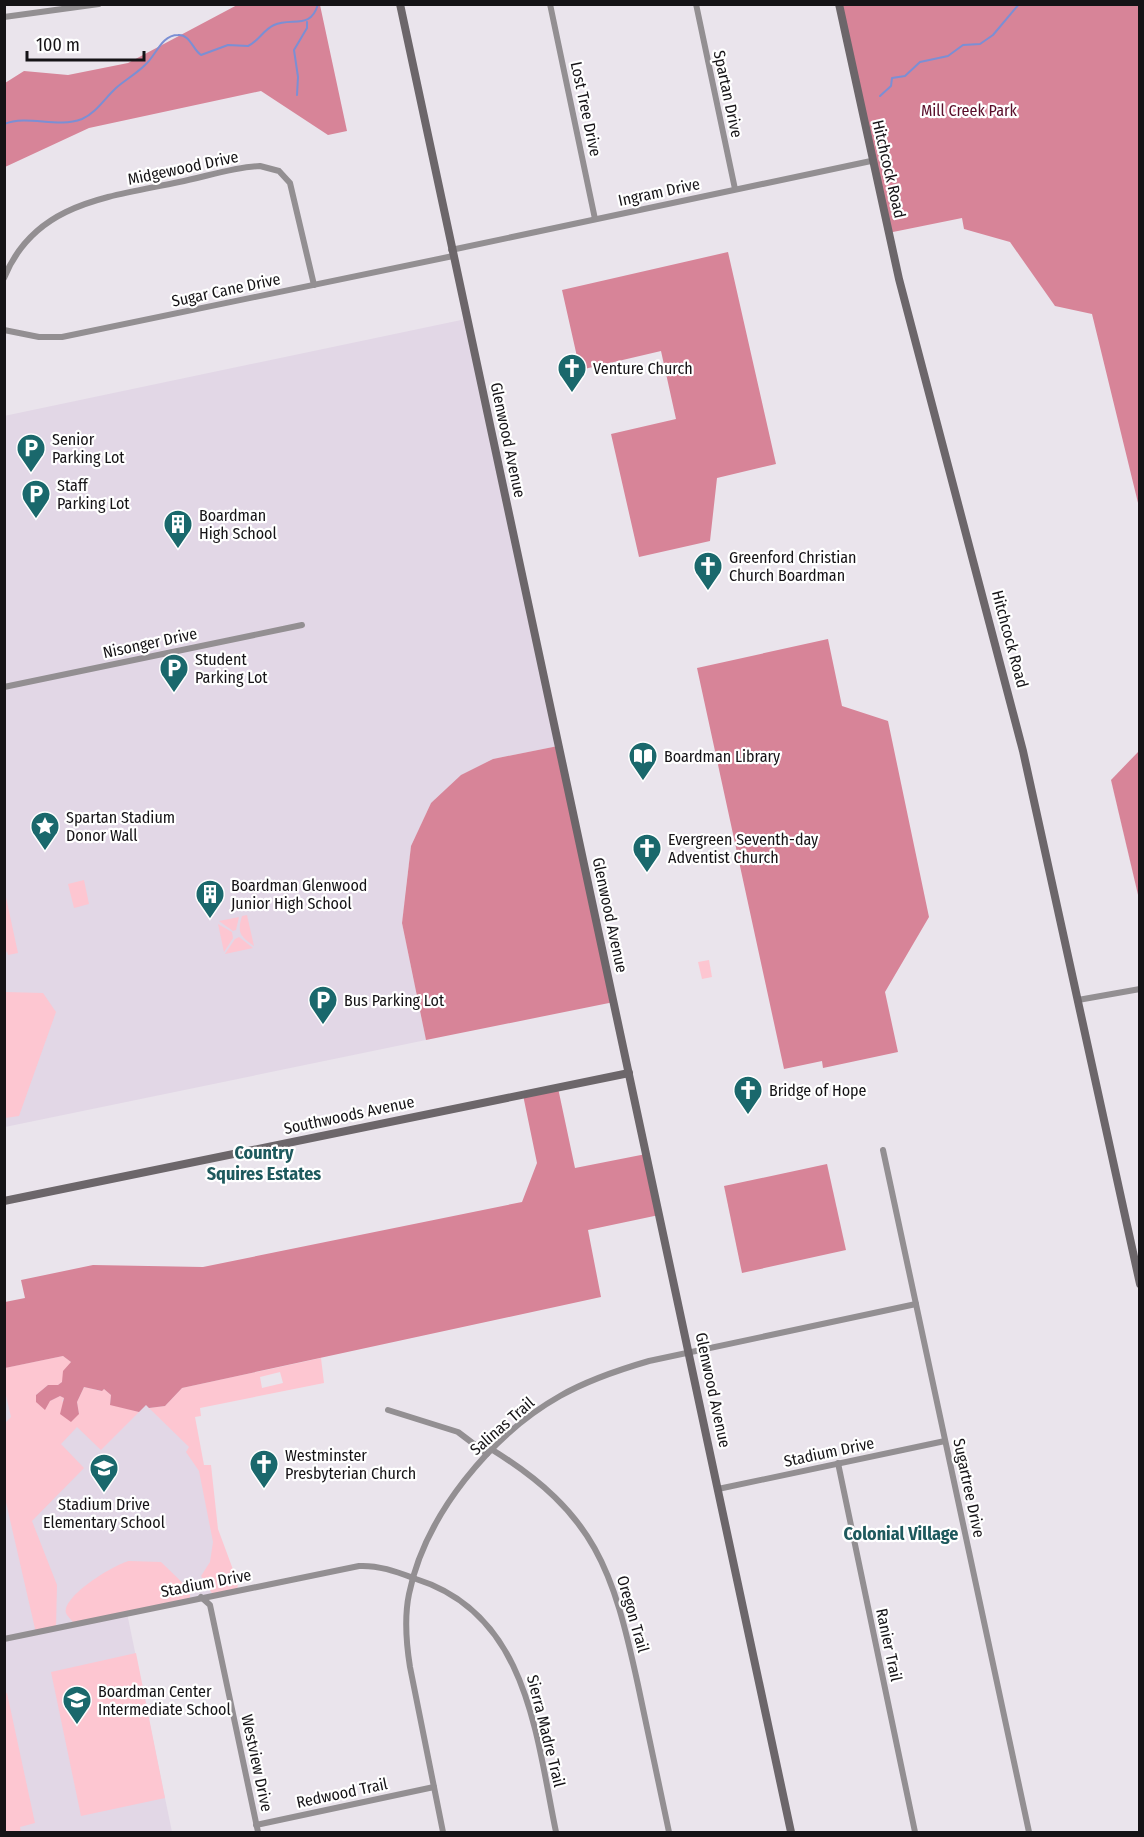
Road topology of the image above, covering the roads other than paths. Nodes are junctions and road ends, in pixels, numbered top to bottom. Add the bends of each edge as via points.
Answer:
1 (99, 4) edge
2 (399, 4) edge
3 (550, 4) edge
4 (696, 4) edge
5 (839, 4) edge
6 (66, 6) edge
7 (4, 17) edge
8 (872, 161) junction
9 (735, 189) junction
10 (595, 219) junction
11 (452, 253) junction
12 (4, 278) edge
13 (314, 285) junction
14 (4, 330) edge
15 (302, 625) dead end
16 (4, 687) edge
17 (1140, 989) edge
18 (1078, 1000) junction
19 (629, 1073) junction
20 (883, 1149) dead end
21 (4, 1201) edge
22 (1140, 1284) edge
23 (916, 1304) junction
24 (689, 1353) junction
25 (388, 1410) dead end
26 (945, 1441) junction
27 (489, 1452) junction
28 (838, 1463) junction
29 (718, 1489) junction
30 (414, 1578) junction
31 (201, 1597) junction
32 (4, 1640) edge
33 (434, 1787) junction
34 (256, 1825) junction
35 (258, 1833) edge
36 (443, 1833) edge
37 (556, 1833) edge
38 (669, 1833) edge
39 (791, 1833) edge
40 (915, 1833) edge
41 (1029, 1833) edge

1 - 6 street
2 - 11 street, Glenwood Avenue
3 - 10 street, Lost Tree Drive
4 - 9 street, Spartan Drive
5 - 8 street, Hitchcock Road
6 - 7 street
8 - 9 street, Ingram Drive
8 - 18 street, Hitchcock Road via 904,298 1023,750
9 - 10 street, Ingram Drive
10 - 11 street, Ingram Drive
11 - 13 street, Sugar Cane Drive
11 - 19 street, Glenwood Avenue
12 - 13 street, Midgewood Drive via 34,233 70,208 96,199 260,166 279,171 290,183
13 - 14 street, Sugar Cane Drive via 62,337
15 - 16 street, Nisonger Drive
17 - 18 street
18 - 22 street, Hitchcock Road
19 - 21 street, Southwoods Avenue
19 - 24 street, Glenwood Avenue
20 - 23 street, Sugartree Drive
23 - 24 street, Salinas Trail
23 - 26 street, Sugartree Drive
24 - 27 street, Salinas Trail via 629,1367 585,1384 534,1413
24 - 29 street, Glenwood Avenue
25 - 27 street, Oregon Trail via 458,1432
26 - 28 street, Stadium Drive
26 - 41 street, Sugartree Drive
27 - 30 street, Salinas Trail via 466,1478 439,1520
27 - 38 street, Oregon Trail via 526,1472 555,1496 585,1531 606,1570 625,1623
28 - 29 street, Stadium Drive
28 - 40 street, Ranier Trail
29 - 39 street, Glenwood Avenue
30 - 31 street, Stadium Drive via 384,1568 359,1566
30 - 33 street, Salinas Trail via 407,1608 406,1645
30 - 37 street, Sierra Madre Trail via 440,1589 468,1608 490,1629 510,1657 528,1702
31 - 32 street, Stadium Drive
31 - 34 street, Westview Drive via 210,1605
33 - 34 street, Redwood Trail
33 - 36 street, Salinas Trail
34 - 35 street, Westview Drive

